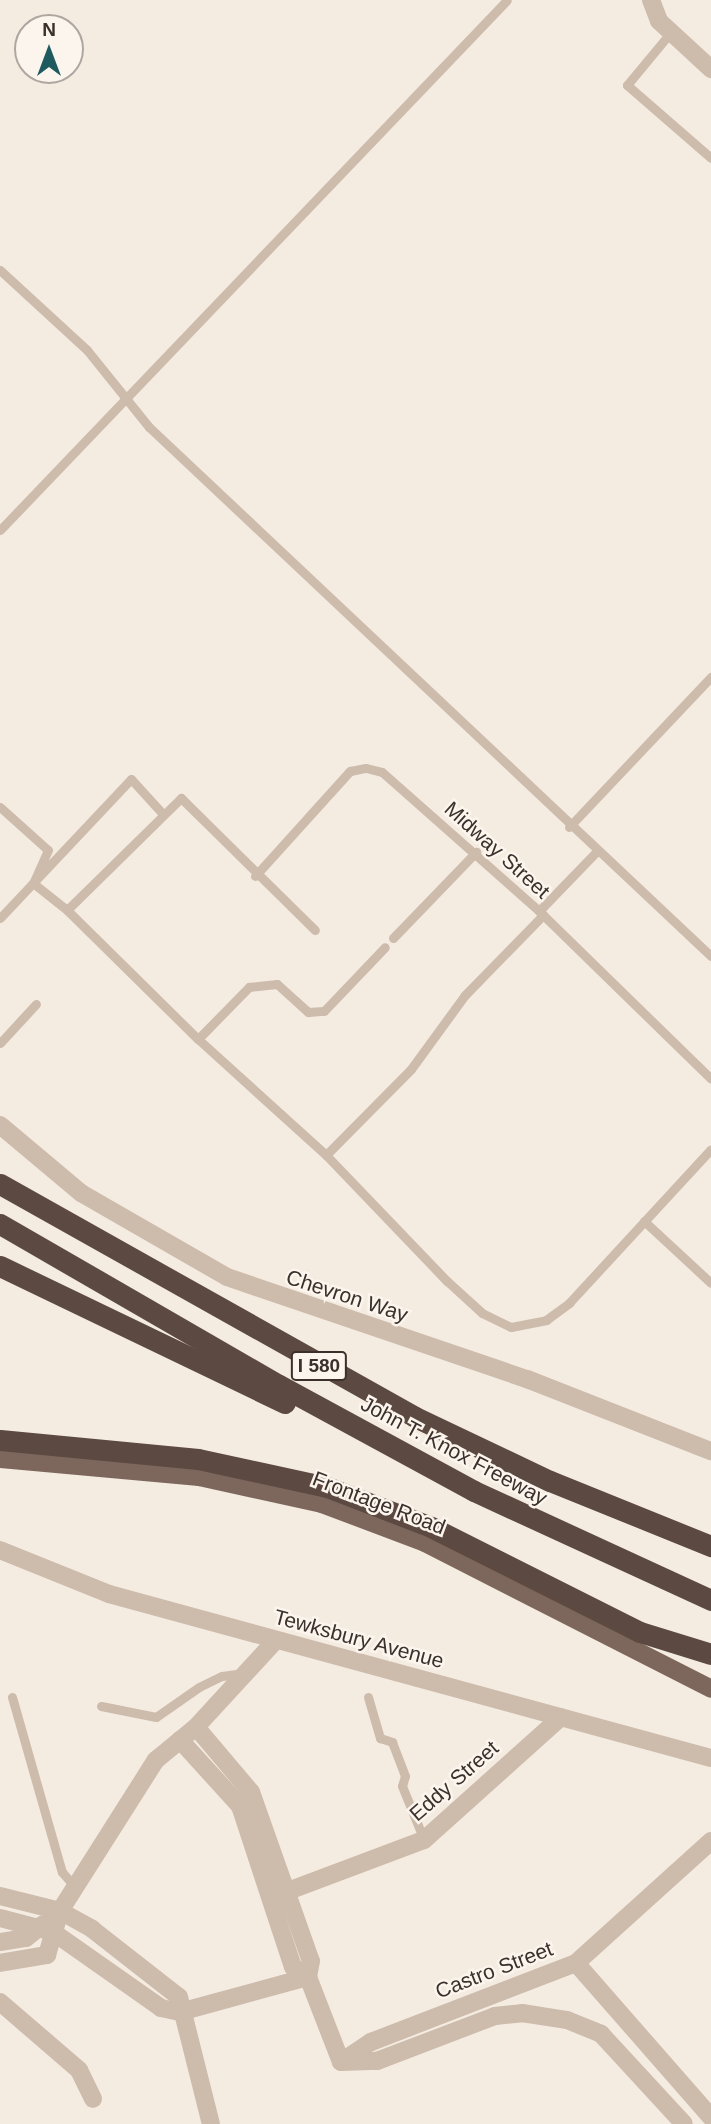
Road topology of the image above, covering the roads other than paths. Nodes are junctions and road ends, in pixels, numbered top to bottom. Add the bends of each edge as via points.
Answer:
1 (507, 0) edge
2 (651, 0) edge
3 (671, 32) junction
4 (711, 69) edge
5 (711, 158) edge
6 (0, 270) edge
7 (127, 398) junction
8 (0, 530) edge
9 (711, 677) edge
10 (0, 807) edge
11 (163, 814) junction
12 (569, 827) junction
13 (476, 852) junction
14 (596, 852) junction
15 (255, 876) junction
16 (33, 883) junction
17 (67, 910) junction
18 (541, 913) junction
19 (0, 918) edge
20 (314, 930) dead end
21 (393, 938) dead end
22 (385, 947) dead end
23 (710, 953) edge
24 (36, 1004) dead end
25 (198, 1039) junction
26 (0, 1043) edge
27 (711, 1079) edge
28 (0, 1125) edge
29 (711, 1149) edge
30 (326, 1155) junction
31 (0, 1184) edge
32 (644, 1221) junction
33 (0, 1224) edge
34 (0, 1266) edge
35 (711, 1283) edge
36 (0, 1440) edge
37 (711, 1451) edge
38 (0, 1459) edge
39 (474, 1491) junction
40 (651, 1523) junction
41 (711, 1537) edge
42 (711, 1546) edge
43 (0, 1550) edge
44 (704, 1597) edge
45 (276, 1640) junction
46 (711, 1654) edge
47 (250, 1672) junction
48 (711, 1689) edge
49 (12, 1698) dead end
50 (368, 1698) dead end
51 (101, 1706) dead end
52 (561, 1717) junction
53 (196, 1727) junction
54 (180, 1741) junction
55 (711, 1758) edge
56 (424, 1840) junction
57 (711, 1841) edge
58 (288, 1891) junction
59 (0, 1896) edge
60 (68, 1901) junction
61 (0, 1918) edge
62 (38, 1928) junction
63 (56, 1934) junction
64 (0, 1942) edge
65 (0, 1963) edge
66 (576, 1963) junction
67 (307, 1978) junction
68 (0, 2001) edge
69 (180, 2012) junction
70 (341, 2062) junction
71 (93, 2099) dead end
72 (711, 2116) edge
73 (211, 2124) edge
74 (684, 2124) edge

1 - 7 lane
2 - 3 street via 659,21
3 - 4 street
3 - 5 lane via 627,85
6 - 7 lane via 87,350
7 - 8 lane
7 - 12 lane via 149,427 361,623
9 - 12 lane
10 - 16 lane via 48,850
11 - 15 lane via 181,798
11 - 16 lane via 131,779
11 - 17 lane
12 - 14 lane
13 - 15 lane, Midway Street via 382,772 366,768 350,771
13 - 18 lane, Midway Street
13 - 21 lane
14 - 18 lane
14 - 23 lane
15 - 20 lane
16 - 17 lane
16 - 19 lane
17 - 25 lane
18 - 27 lane, Midway Street
18 - 30 lane via 465,995 411,1069
22 - 25 lane via 324,1011 308,1012 277,984 248,987
24 - 26 lane
25 - 30 lane
28 - 37 street, Chevron Way via 81,1193 226,1277 538,1383
29 - 32 lane
30 - 32 lane via 447,1281 482,1313 511,1327 546,1320 569,1303
31 - 40 highway, John T. Knox Freeway / I 580 via 383,1401 516,1466
32 - 35 lane
33 - 39 highway, John T. Knox Freeway / I 580
34 - 39 highway
36 - 46 highway via 198,1458 327,1487 431,1527 640,1632
38 - 48 main road, Frontage Road via 199,1477 340,1510 441,1551
39 - 44 highway, John T. Knox Freeway / I 580
40 - 41 highway
40 - 42 highway, John T. Knox Freeway / I 580
43 - 45 street, Tewksbury Avenue via 58,1577
45 - 47 street
45 - 52 street, Tewksbury Avenue
47 - 51 lane via 222,1676 156,1717
47 - 53 street
49 - 60 lane
50 - 56 lane via 380,1738 392,1742 405,1776 402,1786
52 - 55 street, Tewksbury Avenue
52 - 56 street, Eddy Street
53 - 54 street
53 - 58 street via 251,1792
54 - 60 street via 156,1760
54 - 67 street via 240,1806 293,1968
56 - 58 street, Eddy Street
57 - 66 street, Castro Street
58 - 67 street via 311,1961
59 - 60 street
60 - 62 street
60 - 63 street
60 - 69 street via 92,1928 179,1997
61 - 62 street
62 - 63 street
62 - 64 street via 26,1938
63 - 65 street via 47,1955
63 - 69 street via 161,2008
66 - 70 street, Castro Street via 371,2042
66 - 72 street
67 - 69 street
67 - 70 street
68 - 71 street via 79,2070
69 - 73 street
70 - 74 street via 377,2061 495,2016 522,2013 567,2020 601,2034

